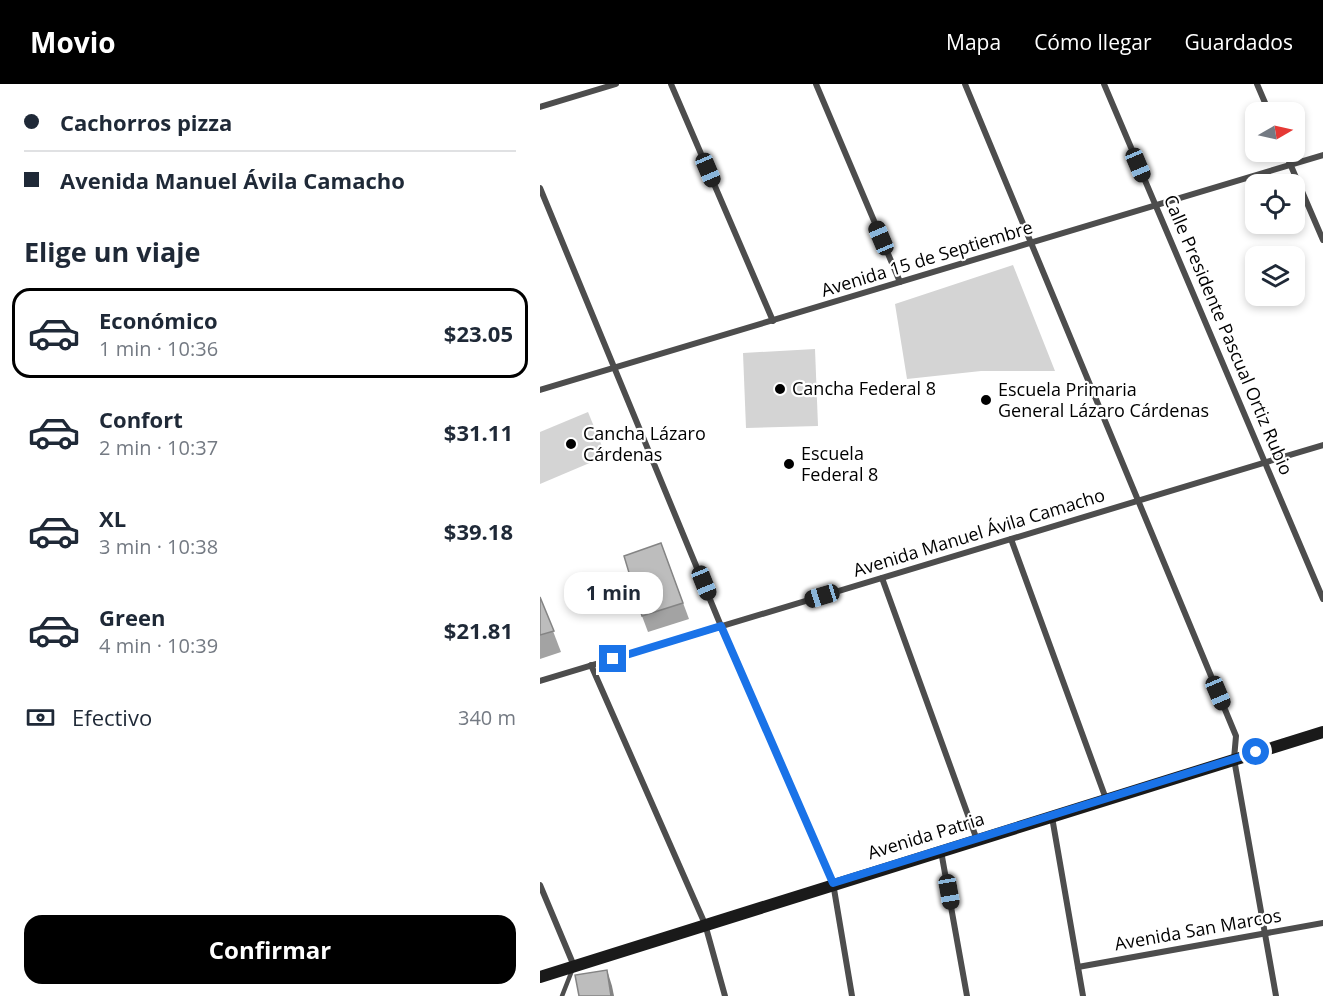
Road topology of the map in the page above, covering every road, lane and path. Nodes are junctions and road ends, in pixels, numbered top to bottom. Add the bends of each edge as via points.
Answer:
1 (616, 84) edge
2 (671, 84) edge
3 (816, 84) edge
4 (965, 84) edge
5 (1104, 84) edge
6 (1257, 84) edge
7 (1265, 102) edge
8 (540, 107) edge
9 (1323, 155) edge
10 (1290, 162) edge
11 (1291, 165) junction
12 (540, 188) edge
13 (1156, 206) junction
14 (1323, 240) edge
15 (1030, 243) junction
16 (900, 282) junction
17 (772, 321) junction
18 (614, 368) junction
19 (540, 390) edge
20 (1323, 445) edge
21 (1265, 462) junction
22 (1139, 501) junction
23 (1011, 539) junction
24 (882, 578) junction
25 (1323, 599) edge
26 (721, 626) junction
27 (591, 665) junction
28 (540, 681) edge
29 (1323, 732) edge
30 (1234, 759) junction
31 (1106, 800) junction
32 (1052, 816) junction
33 (977, 840) junction
34 (941, 851) junction
35 (833, 883) junction
36 (540, 885) edge
37 (1323, 923) edge
38 (705, 924) junction
39 (1265, 934) junction
40 (574, 966) junction
41 (1078, 967) junction
42 (540, 977) edge
43 (562, 996) edge
44 (725, 996) edge
45 (852, 996) edge
46 (967, 996) edge
47 (1083, 996) edge
48 (1276, 996) edge

1 - 8 street
2 - 17 street
3 - 16 street
4 - 15 street
5 - 13 street, Calle Presidente Pascual Ortiz Rubio
6 - 7 street
9 - 11 street, Avenida 15 de Septiembre
10 - 11 street
11 - 13 street, Avenida 15 de Septiembre
11 - 14 street
12 - 18 street
13 - 15 street, Avenida 15 de Septiembre
13 - 21 street, Calle Presidente Pascual Ortiz Rubio
15 - 16 street, Avenida 15 de Septiembre
15 - 22 street
16 - 17 street, Avenida 15 de Septiembre
17 - 18 street, Avenida 15 de Septiembre
18 - 19 street, Avenida 15 de Septiembre
18 - 26 street
20 - 21 street, Avenida Manuel Ávila Camacho
21 - 22 street, Avenida Manuel Ávila Camacho
21 - 25 street, Calle Presidente Pascual Ortiz Rubio
22 - 23 street, Avenida Manuel Ávila Camacho
22 - 30 street via 1236,736
23 - 24 street, Avenida Manuel Ávila Camacho
23 - 31 street
24 - 26 street, Avenida Manuel Ávila Camacho
24 - 33 street
26 - 27 street, Avenida Manuel Ávila Camacho
26 - 35 street
27 - 28 street, Avenida Manuel Ávila Camacho
27 - 38 street
29 - 30 main road, Avenida Patria
30 - 31 main road, Avenida Patria
30 - 39 street
31 - 32 main road, Avenida Patria
32 - 33 main road, Avenida Patria
32 - 41 street
33 - 34 main road, Avenida Patria
34 - 35 main road, Avenida Patria
34 - 46 street
35 - 38 main road, Avenida Patria
35 - 45 street
36 - 40 street
37 - 39 street, Avenida San Marcos
38 - 40 main road, Avenida Patria
38 - 44 street
39 - 41 street, Avenida San Marcos
39 - 48 street
40 - 42 main road, Avenida Patria
40 - 43 lane
41 - 47 street

